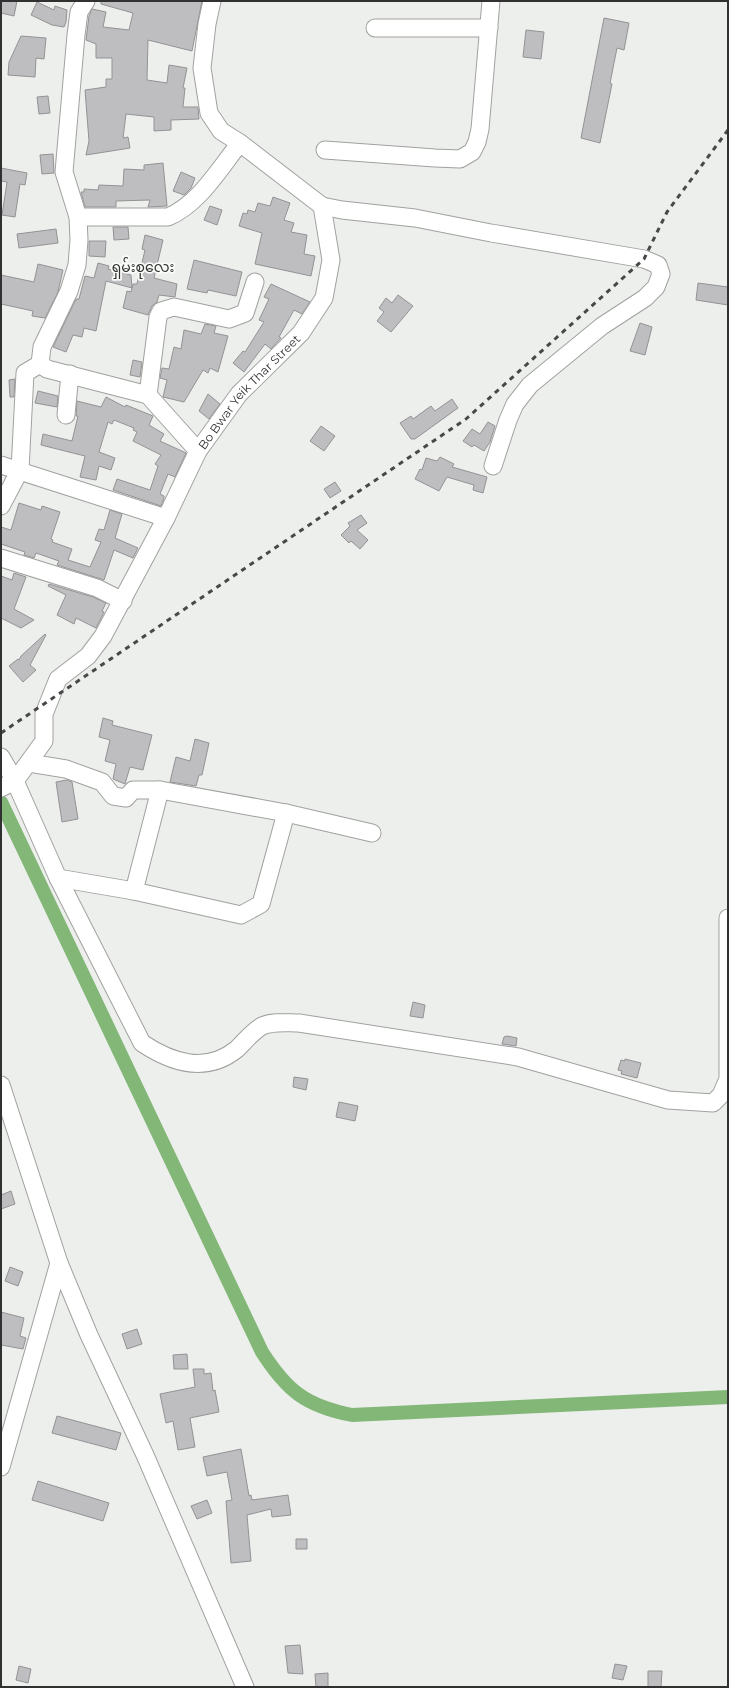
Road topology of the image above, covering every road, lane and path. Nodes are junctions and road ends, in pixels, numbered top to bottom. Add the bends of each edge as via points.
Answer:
1 (86, 1) edge
2 (212, 1) edge
3 (491, 1) edge
4 (374, 28) dead end
5 (489, 28) junction
6 (240, 143) junction
7 (325, 150) dead end
8 (322, 206) junction
9 (78, 217) junction
10 (255, 282) dead end
11 (40, 364) junction
12 (70, 374) junction
13 (148, 395) junction
14 (66, 415) dead end
15 (198, 451) junction
16 (1, 465) edge
17 (493, 466) dead end
18 (20, 470) junction
19 (1, 506) edge
20 (166, 518) junction
21 (1, 558) edge
22 (123, 601) junction
23 (1, 757) edge
24 (29, 763) junction
25 (7, 786) edge
26 (160, 790) junction
27 (286, 813) junction
28 (372, 833) dead end
29 (58, 878) junction
30 (134, 891) junction
31 (728, 918) edge
32 (1, 1085) edge
33 (59, 1263) junction
34 (2, 1462) edge
35 (245, 1687) edge

1 - 9 street via 79,12 76,35 64,172
2 - 6 street via 202,68 209,113 221,131
3 - 5 street
4 - 5 street
5 - 7 street via 480,130 472,152 460,158 435,158
6 - 8 street
6 - 9 street via 199,194 180,212 168,217
8 - 15 street, Bo Bwar Yeik Thar Street via 331,260 324,298 301,333 239,394
8 - 17 street via 415,218 644,259 658,265 661,274 656,287 645,298 602,326 530,385 515,404
9 - 11 street via 77,265 69,292 42,348
10 - 13 street via 246,313 229,319 174,307 161,311 158,317
11 - 12 street via 46,369
11 - 18 street via 25,373
12 - 13 street
12 - 14 street
13 - 15 street
15 - 20 street, Bo Bwar Yeik Thar Street
16 - 18 street
18 - 19 street
18 - 20 street
20 - 22 street, Bo Bwar Yeik Thar Street
21 - 22 street via 97,588
22 - 24 street, Bo Bwar Yeik Thar Street via 88,656 58,679 44,714 44,741
23 - 25 street
24 - 25 street, Bo Bwar Yeik Thar Street
24 - 26 street via 66,769 102,782 113,796 126,798 133,790
25 - 29 street
26 - 27 street
26 - 30 street
27 - 28 street
27 - 30 street via 261,904 241,915
29 - 30 street
29 - 31 street via 142,1043 159,1054 192,1064 218,1059 236,1049 263,1026 299,1023 518,1057 668,1100 697,1103 713,1103 721,1095 728,1079
32 - 33 street
33 - 34 street
33 - 35 street

